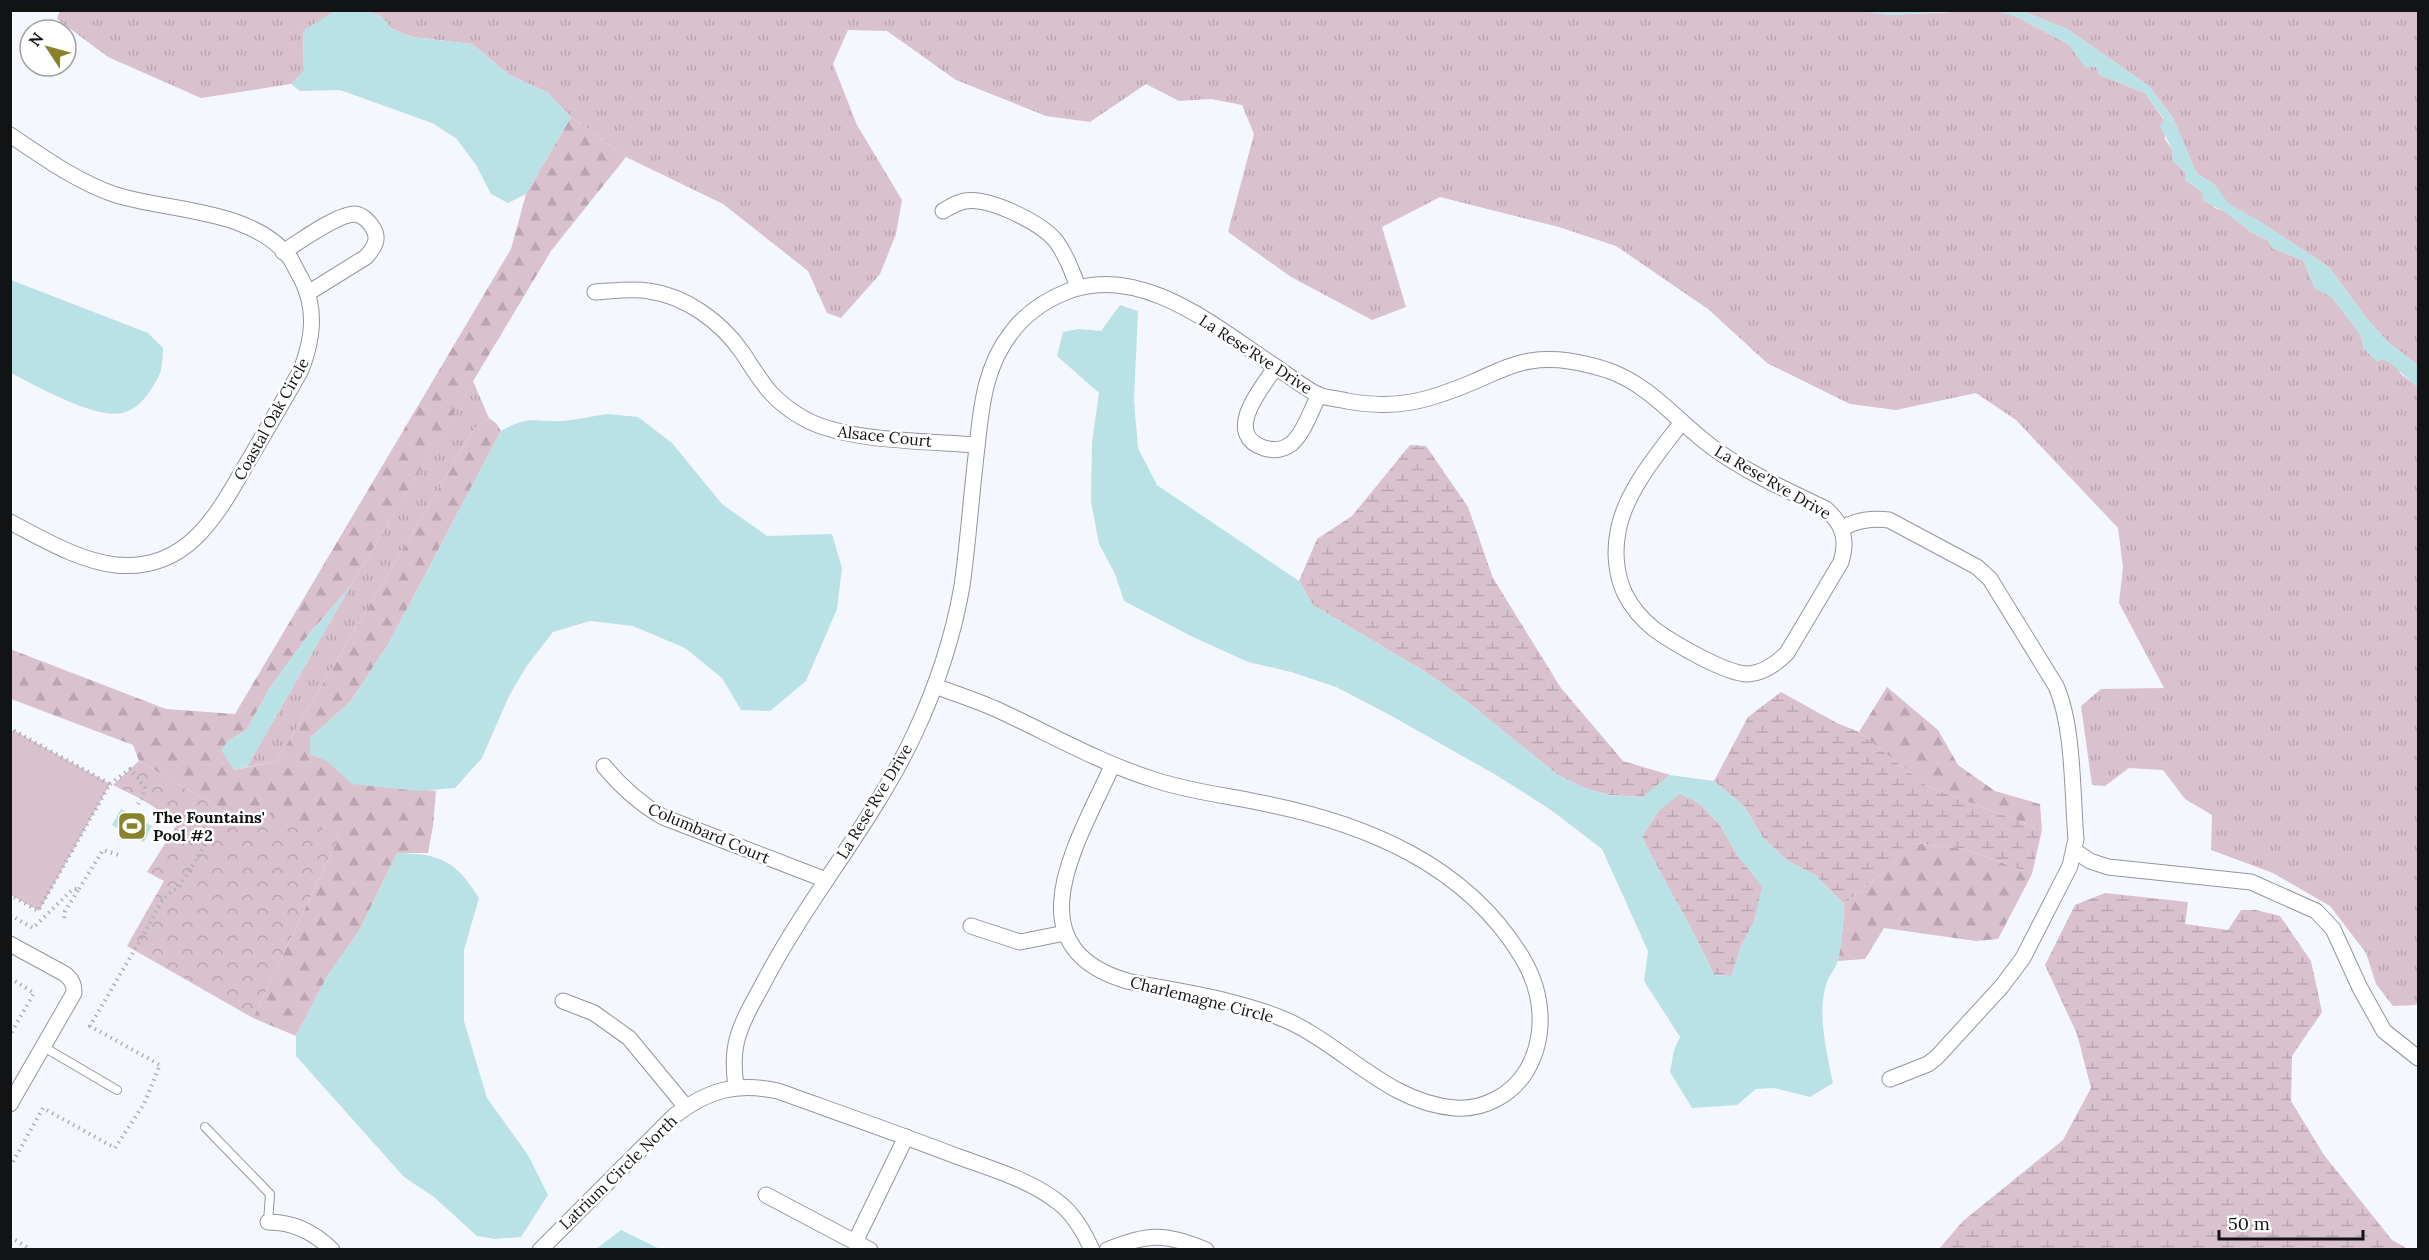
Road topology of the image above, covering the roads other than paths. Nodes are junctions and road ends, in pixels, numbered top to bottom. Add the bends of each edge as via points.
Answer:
1 (10, 135) edge
2 (943, 211) dead end
3 (283, 252) junction
4 (1078, 287) junction
5 (595, 292) dead end
6 (308, 293) junction
7 (1276, 367) junction
8 (1319, 395) junction
9 (1682, 422) junction
10 (977, 445) junction
11 (10, 522) edge
12 (1842, 528) junction
13 (935, 686) junction
14 (604, 766) dead end
15 (1112, 766) junction
16 (2074, 851) junction
17 (826, 880) junction
18 (971, 926) dead end
19 (1065, 933) junction
20 (10, 944) edge
21 (563, 1001) dead end
22 (42, 1046) junction
23 (2418, 1058) edge
24 (1890, 1080) dead end
25 (736, 1087) junction
26 (117, 1090) dead end
27 (10, 1104) edge
28 (686, 1107) junction
29 (205, 1127) dead end
30 (906, 1137) junction
31 (766, 1195) dead end
32 (268, 1222) joint
33 (855, 1242) junction
34 (332, 1250) edge
35 (540, 1250) edge
36 (870, 1250) edge
37 (1092, 1250) edge
38 (1107, 1250) edge
39 (1206, 1250) edge

1 - 3 street, Coastal Oak Circle via 88,184 115,194 227,219 252,228
2 - 4 street via 958,203 975,201 1041,226 1067,260
3 - 6 street, Coastal Oak Circle
3 - 6 street via 345,216 357,214 375,230 377,238 366,257
4 - 7 street, La Rese'Rve Drive via 1121,284 1145,289
4 - 10 street, La Rese'Rve Drive via 1049,298 1029,313 999,348 984,387
5 - 10 street, Alsace Court via 650,291 678,298 723,329 772,396 801,417 829,430
6 - 11 street, Coastal Oak Circle via 312,329 301,370 210,525 193,541 154,561 115,565 60,547
7 - 8 street, La Rese'Rve Drive
7 - 8 street via 1246,415 1248,435 1254,443 1272,450 1291,444
8 - 9 street, La Rese'Rve Drive via 1370,406 1399,405 1439,396 1512,365 1564,359 1612,372 1640,386
9 - 12 street, La Rese'Rve Drive via 1742,468 1826,509
9 - 12 street via 1632,495 1618,532 1619,578 1638,614 1655,630 1722,668 1736,673 1764,671 1787,653 1840,562 1844,550
10 - 13 street, La Rese'Rve Drive via 961,591
12 - 16 street, La Rese'Rve Drive via 1873,518 1889,520 1977,567 1990,579 2063,702
13 - 15 street, Charlemagne Circle via 994,708
13 - 17 street, La Rese'Rve Drive via 886,787
14 - 17 street, Columbard Court via 621,787 663,817
15 - 19 street, Charlemagne Circle via 1070,862 1060,912
15 - 19 street, Charlemagne Circle via 1169,784 1300,812 1358,830 1433,865 1491,913 1527,966 1540,1016 1535,1055 1526,1073 1492,1102 1473,1108 1431,1104 1372,1076 1286,1020 1250,1007 1110,976 1082,957
16 - 23 street via 2090,861 2127,870 2251,882 2316,911 2333,929 2384,1031
16 - 24 street, La Rese'Rve Drive via 2035,939 2002,986 1937,1057
17 - 25 street, La Rese'Rve Drive via 741,1025 735,1045
18 - 19 street via 1020,942
20 - 22 street via 65,974 74,986 74,993
21 - 28 street via 594,1013 629,1038
22 - 26 lane
22 - 27 street
25 - 28 street, Latrium Circle North
25 - 30 street, Latrium Circle North via 778,1091
28 - 35 street, Latrium Circle North
29 - 32 lane via 270,1194
30 - 33 street
30 - 37 street, Latrium Circle North via 1037,1188 1072,1216
31 - 33 street
32 - 34 street via 307,1230
33 - 36 street
38 - 39 street via 1132,1239 1156,1236 1180,1239

